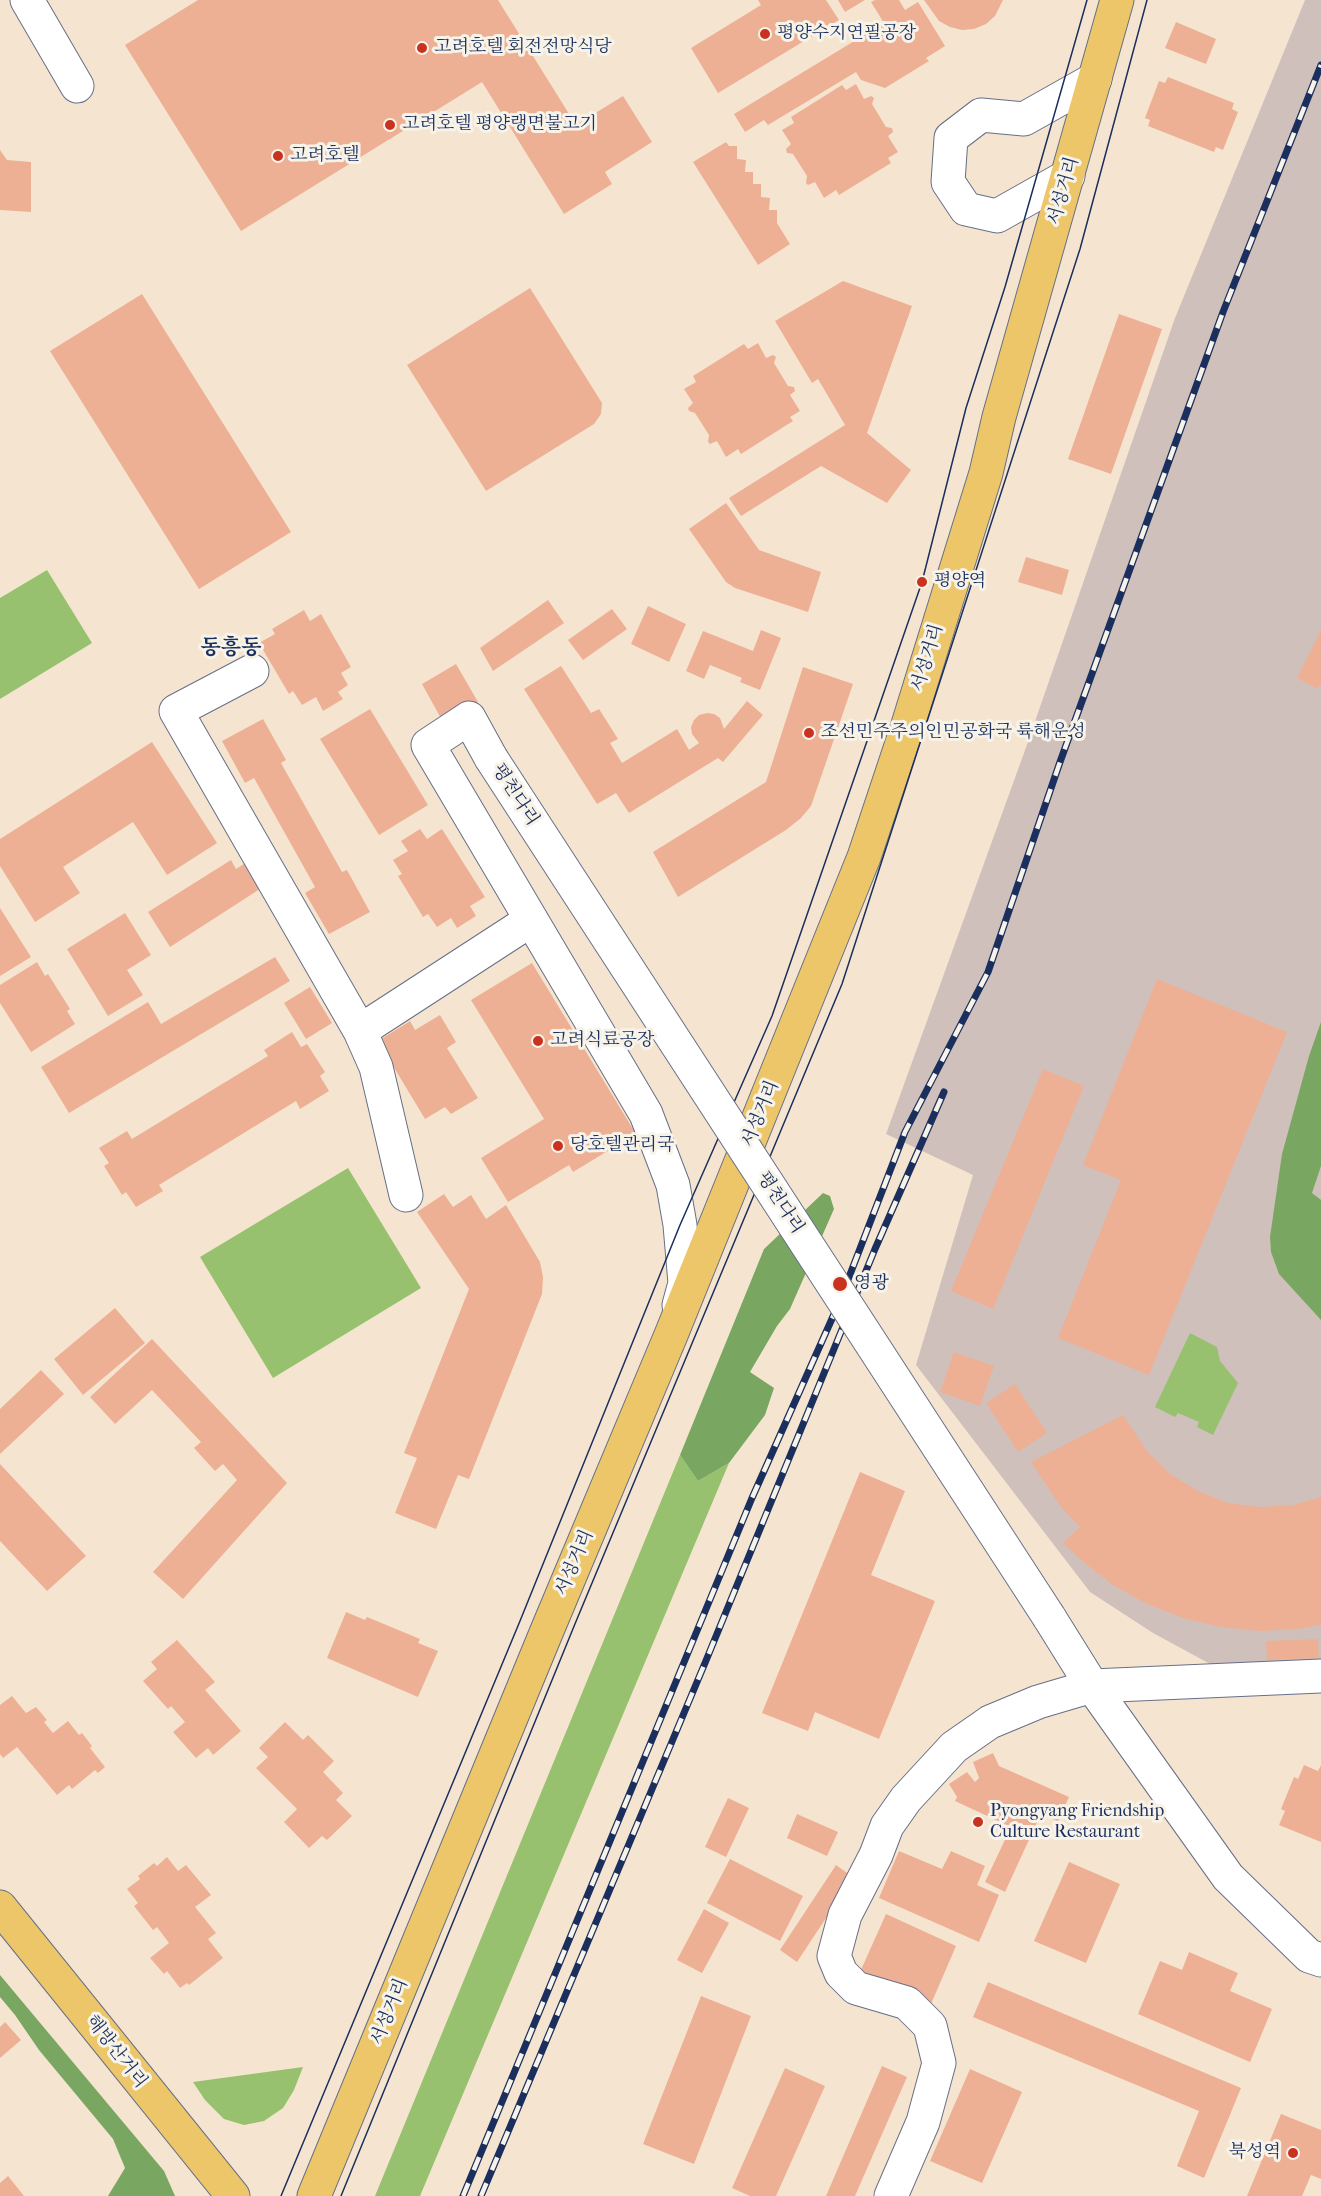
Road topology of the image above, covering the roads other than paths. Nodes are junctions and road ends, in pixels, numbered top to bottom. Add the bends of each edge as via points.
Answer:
1 (27, 0) edge
2 (1117, 0) edge
3 (1095, 79) junction
4 (77, 86) dead end
5 (1068, 176) junction
6 (252, 671) dead end
7 (531, 920) junction
8 (360, 1031) junction
9 (406, 1195) dead end
10 (671, 1335) junction
11 (1321, 1676) edge
12 (1092, 1686) junction
13 (0, 1906) edge
14 (1321, 1960) edge
15 (233, 2196) edge
16 (314, 2196) edge
17 (891, 2196) edge

1 - 4 street
2 - 3 main road, 서성거리
3 - 5 main road, 서성거리
3 - 5 street via 1024,119 981,115 951,138 948,182 966,208 997,216
5 - 10 main road, 서성거리 via 986,473 864,857
6 - 8 street via 176,711
7 - 8 street
7 - 10 street via 646,1114 673,1185 685,1283
7 - 12 street, 평천다리, bridge via 428,745 470,718 491,758
8 - 9 street via 376,1066
10 - 16 main road, 서성거리
11 - 12 street
12 - 14 street, 평천다리 via 1228,1877 1309,1956
12 - 17 street via 990,1722 954,1747 886,1826 876,1855 845,1915 834,1956 841,1973 855,1988 907,2003 930,2026 939,2063 922,2122
13 - 15 main road, 해방산거리

